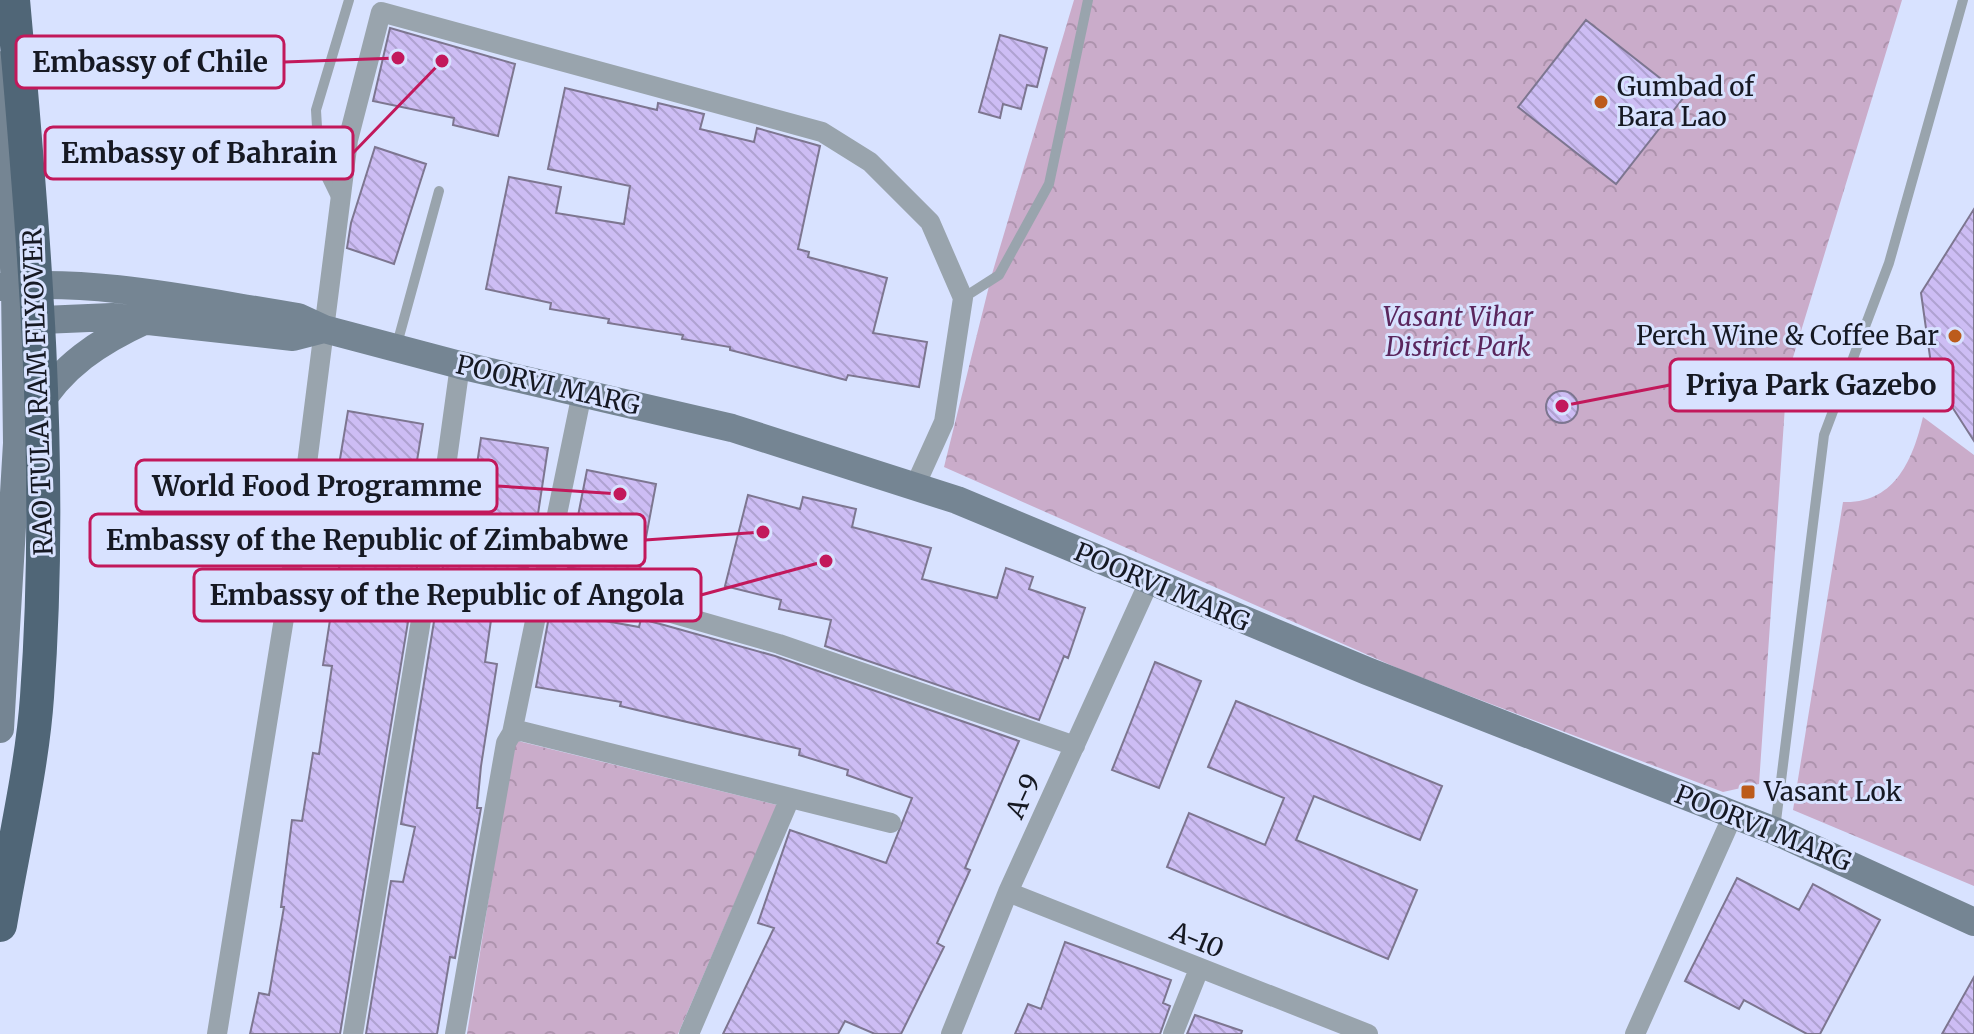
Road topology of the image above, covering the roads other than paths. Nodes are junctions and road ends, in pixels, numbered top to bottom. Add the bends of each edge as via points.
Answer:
1 (0, 0) edge
2 (13, 0) edge
3 (349, 0) edge
4 (1088, 0) edge
5 (1963, 0) edge
6 (439, 191) dead end
7 (340, 204) junction
8 (7, 286) edge
9 (963, 298) junction
10 (146, 320) junction
11 (8, 321) edge
12 (324, 329) junction
13 (397, 346) junction
14 (460, 365) junction
15 (582, 393) junction
16 (17, 443) junction
17 (915, 486) junction
18 (0, 498) edge
19 (13, 524) junction
20 (542, 576) junction
21 (1149, 582) junction
22 (0, 729) edge
23 (512, 733) junction
24 (1075, 746) junction
25 (790, 798) junction
26 (1733, 815) junction
27 (891, 823) dead end
28 (1775, 831) junction
29 (1008, 892) junction
30 (1974, 922) edge
31 (0, 925) edge
32 (1199, 969) junction
33 (1321, 1025) edge
34 (217, 1034) edge
35 (353, 1034) edge
36 (455, 1034) edge
37 (689, 1034) edge
38 (951, 1034) edge
39 (1173, 1034) edge
40 (1368, 1034) edge
41 (1635, 1034) edge

1 - 8 main road
2 - 31 highway, RAO TULA RAM FLYOVER, bridge via 33,223 46,500 37,701
3 - 7 lane via 316,110 319,162
4 - 9 lane via 1049,184 999,275
5 - 28 lane via 1889,263 1824,435
6 - 13 lane
7 - 9 street via 353,111 381,12 822,132 870,162 930,222
7 - 12 street
8 - 11 main road
8 - 12 main road, POORVI MARG via 113,289 298,317
9 - 17 street via 944,422
10 - 11 main road, POORVI MARG
10 - 12 main road, POORVI MARG via 293,337
10 - 16 main road via 88,351 60,376
11 - 16 main road
12 - 13 main road, POORVI MARG
12 - 34 street via 300,519
13 - 14 main road, POORVI MARG
14 - 15 main road, POORVI MARG
14 - 35 street
15 - 17 main road, POORVI MARG via 732,428
15 - 20 street
16 - 19 main road
17 - 21 main road, POORVI MARG
18 - 19 main road
19 - 22 main road
20 - 23 street
20 - 24 street via 779,644
21 - 24 street, A-9
21 - 26 main road, POORVI MARG
23 - 25 street
23 - 36 street via 506,743
24 - 29 street, A-9
25 - 27 street
25 - 37 street
26 - 28 main road, POORVI MARG
26 - 41 street
28 - 30 main road, POORVI MARG
29 - 32 street, A-10
29 - 38 street, A-9
32 - 33 street, A-10
32 - 39 street
33 - 40 street, A-10

